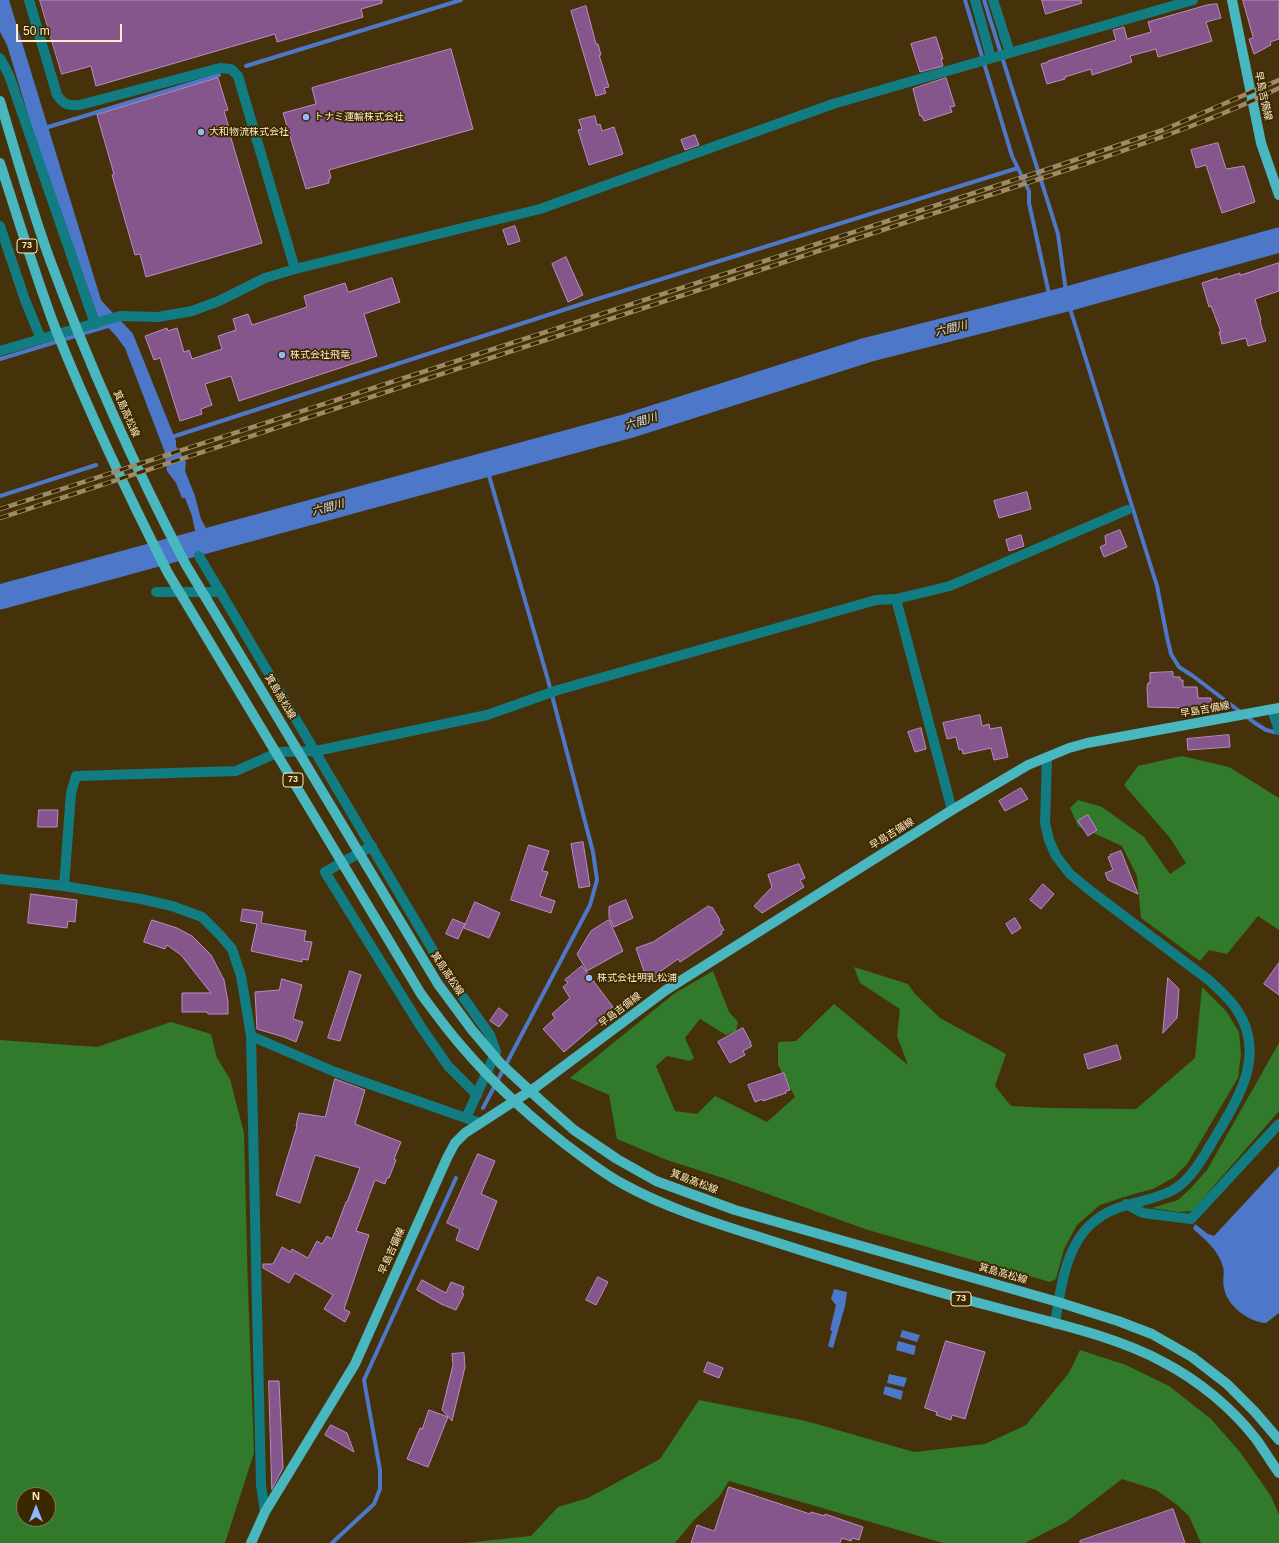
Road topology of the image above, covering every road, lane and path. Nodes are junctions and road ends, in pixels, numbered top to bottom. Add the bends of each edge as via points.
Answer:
1 (29, 0) edge
2 (975, 0) edge
3 (993, 0) edge
4 (1193, 0) edge
5 (1232, 0) edge
6 (995, 57) junction
7 (0, 58) edge
8 (0, 101) edge
9 (0, 163) edge
10 (1279, 195) edge
11 (0, 226) edge
12 (295, 269) junction
13 (98, 323) junction
14 (41, 339) junction
15 (0, 351) edge
16 (1127, 510) dead end
17 (199, 556) dead end
18 (156, 592) dead end
19 (221, 592) junction
20 (896, 599) junction
21 (1275, 709) edge
22 (1279, 729) edge
23 (316, 751) junction
24 (1047, 757) junction
25 (952, 810) junction
26 (372, 846) junction
27 (0, 878) edge
28 (64, 886) junction
29 (251, 1036) junction
30 (477, 1095) junction
31 (466, 1118) junction
32 (480, 1123) junction
33 (1279, 1124) edge
34 (1126, 1204) junction
35 (1058, 1302) junction
36 (1055, 1324) junction
37 (1279, 1440) edge
38 (1279, 1473) edge
39 (265, 1512) junction
40 (251, 1543) edge

1 - 12 street via 57,95 70,106 220,68 231,69 238,76
2 - 6 street
3 - 6 street
4 - 6 street
5 - 10 main road, 早島吉備線 via 1261,142
6 - 12 street via 833,104 540,209
7 - 13 street via 9,75
8 - 35 main road, 箕島高松線 / 73 via 50,259 108,403 151,499 186,565 438,984 501,1064 574,1130 656,1181 735,1210
9 - 36 main road, 73 via 56,329 134,507 168,572 421,994 457,1041 491,1079 563,1143 607,1175 650,1197 727,1226 891,1278
11 - 14 street
12 - 13 street via 265,278 219,301 192,311 158,317 120,316
13 - 14 street
14 - 15 street
16 - 20 street via 950,586
17 - 19 street
18 - 19 street
19 - 23 street
20 - 23 street via 876,600 558,690 487,715
20 - 25 street
21 - 22 street
21 - 24 main road, 早島吉備線 via 1087,743
23 - 26 street
23 - 28 street via 279,752 236,771 76,776 71,793
24 - 25 main road, 早島吉備線 via 1028,765
24 - 34 street via 1045,823 1056,856 1070,874 1092,892 1210,981 1237,1010 1248,1036 1250,1054 1246,1080 1201,1162 1174,1189 1155,1198
25 - 32 main road, 早島吉備線 via 666,990 536,1088
26 - 30 street via 450,979 490,1036 496,1052
26 - 30 street via 325,872 421,1028 448,1066
27 - 28 street
28 - 29 street via 172,906 202,917 232,949 241,976
29 - 31 street via 335,1072
29 - 39 street via 261,1486
30 - 31 street
31 - 32 street
32 - 39 main road, 早島吉備線 via 455,1143 355,1364
33 - 34 street via 1191,1219 1143,1213
34 - 35 street via 1106,1213 1090,1225 1078,1239 1069,1259
35 - 36 street
35 - 37 main road, 箕島高松線 / 73 via 1152,1334 1192,1357 1227,1384
36 - 38 main road, 73 via 1129,1346 1164,1362 1200,1386 1232,1413 1256,1439
39 - 40 main road, 早島吉備線

